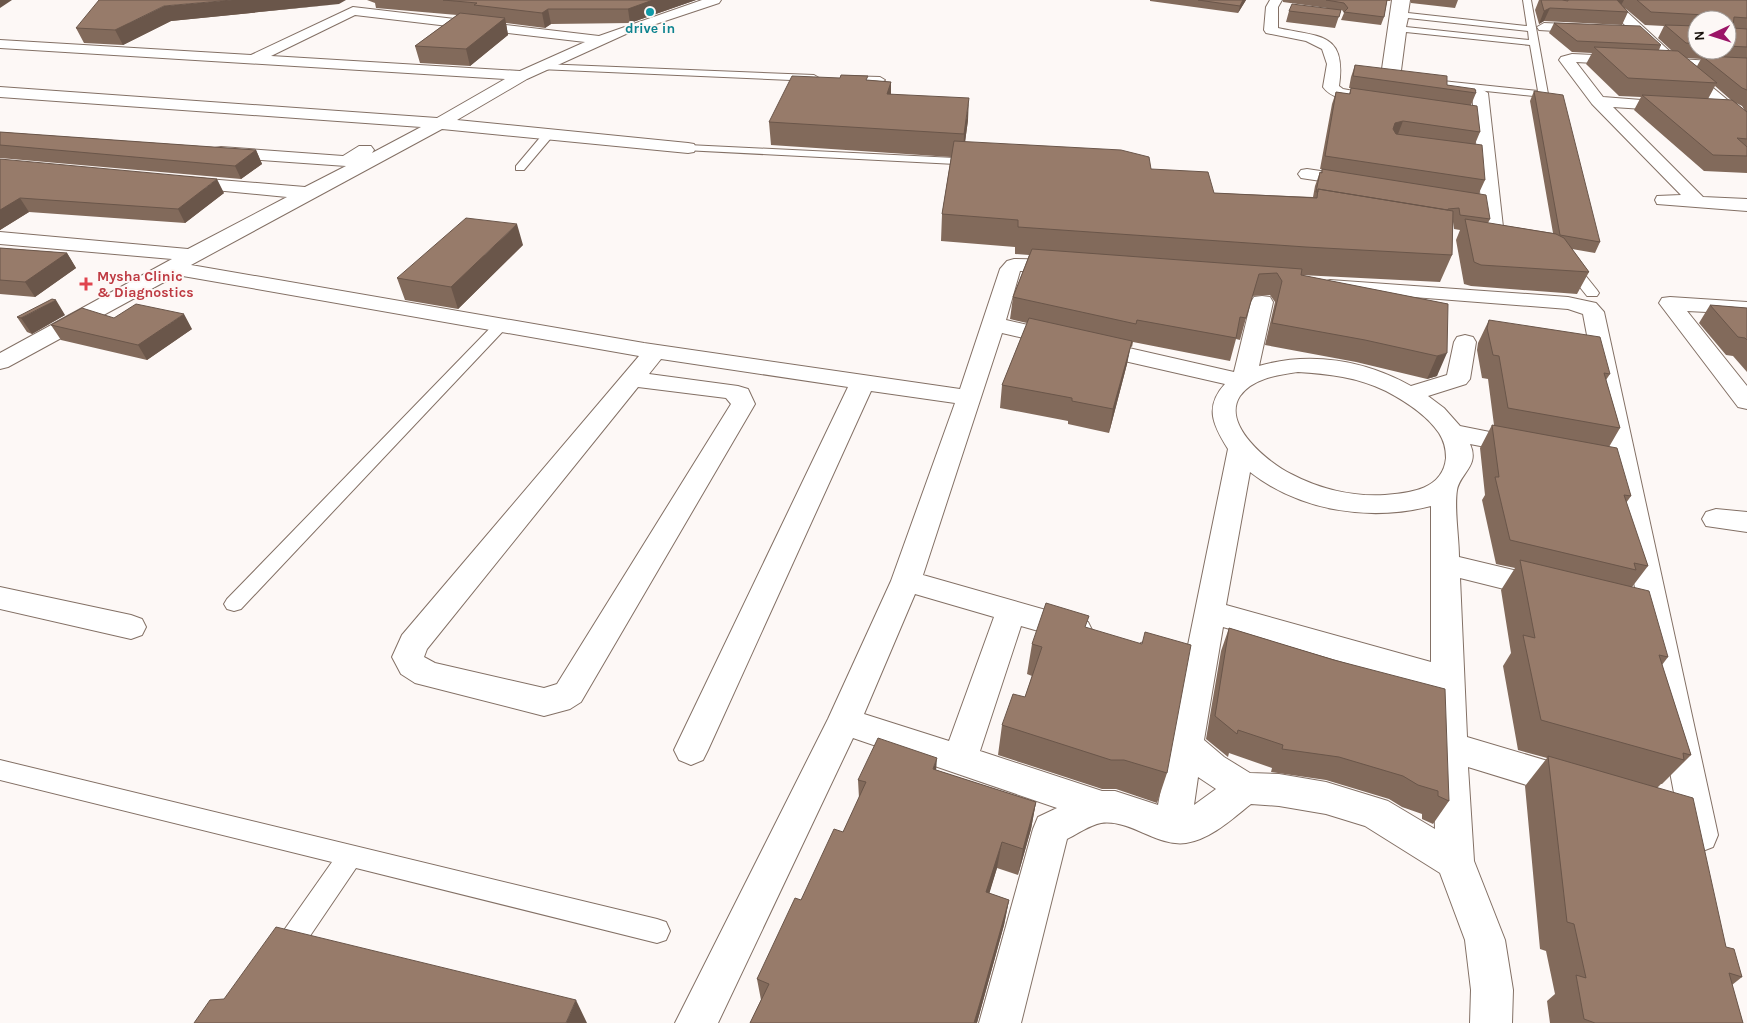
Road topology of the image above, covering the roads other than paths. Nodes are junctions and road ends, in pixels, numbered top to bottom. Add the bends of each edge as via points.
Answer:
1 (715, 0) edge
2 (1398, 0) edge
3 (1406, 0) edge
4 (1526, 0) edge
5 (384, 2) dead end
6 (1271, 2) edge
7 (1291, 9) edge
8 (353, 11) junction
9 (1620, 13) edge
10 (1404, 15) junction
11 (1538, 28) junction
12 (1402, 29) junction
13 (1601, 30) edge
14 (1620, 31) edge
15 (1640, 32) junction
16 (1659, 32) dead end
17 (602, 40) junction
18 (0, 44) edge
19 (1534, 44) junction
20 (254, 59) junction
21 (542, 67) junction
22 (1678, 67) junction
23 (1747, 67) edge
24 (1389, 69) edge
25 (1747, 74) edge
26 (522, 76) junction
27 (880, 80) edge
28 (0, 92) edge
29 (1480, 93) dead end
30 (1388, 100) edge
31 (1598, 101) junction
32 (1729, 109) junction
33 (1747, 110) edge
34 (1464, 111) edge
35 (1482, 113) junction
36 (399, 120) junction
37 (1747, 124) edge
38 (437, 125) junction
39 (387, 132) dead end
40 (547, 136) junction
41 (408, 140) junction
42 (688, 148) joint
43 (1466, 150) edge
44 (201, 151) edge
45 (1485, 153) junction
46 (990, 163) edge
47 (520, 168) dead end
48 (1307, 174) dead end
49 (164, 180) edge
50 (1375, 185) edge
51 (308, 193) junction
52 (1472, 200) edge
53 (1664, 200) dead end
54 (1698, 202) junction
55 (1492, 203) junction
56 (1747, 205) edge
57 (1493, 227) edge
58 (0, 238) edge
59 (1558, 253) edge
60 (183, 261) junction
61 (1079, 267) edge
62 (1308, 284) edge
63 (1592, 293) dead end
64 (1262, 302) dead end
65 (1747, 308) edge
66 (501, 324) junction
67 (994, 324) junction
68 (1464, 342) dead end
69 (656, 352) junction
70 (0, 362) edge
71 (632, 379) junction
72 (863, 381) junction
73 (1244, 381) junction
74 (1410, 394) junction
75 (968, 398) junction
76 (1747, 402) edge
77 (1452, 432) junction
78 (1241, 449) junction
79 (1548, 451) edge
80 (1444, 488) junction
81 (1716, 519) dead end
82 (1747, 522) edge
83 (1446, 564) junction
84 (906, 581) junction
85 (1570, 595) edge
86 (0, 598) edge
87 (234, 604) dead end
88 (1011, 611) junction
89 (1210, 612) junction
90 (131, 627) dead end
91 (1200, 666) junction
92 (1447, 680) junction
93 (844, 720) junction
94 (1186, 746) junction
95 (1451, 747) junction
96 (691, 750) dead end
97 (960, 759) junction
98 (0, 770) edge
99 (1245, 788) junction
100 (1602, 791) edge
101 (1102, 807) junction
102 (1659, 808) edge
103 (1697, 819) junction
104 (1172, 827) junction
105 (351, 856) junction
106 (1455, 861) junction
107 (1706, 868) edge
108 (657, 931) dead end
109 (273, 967) edge
110 (696, 1023) edge
111 (1000, 1023) edge
112 (1491, 1023) edge

1 - 17 street
2 - 24 street
3 - 10 lane
4 - 11 lane
5 - 8 street
6 - 7 street
6 - 30 street via 1270,30 1313,39 1331,49 1334,63 1331,88 1338,93
8 - 17 street
8 - 20 street
9 - 15 street
10 - 11 lane
10 - 12 lane
11 - 13 street
11 - 19 lane
12 - 19 lane
12 - 19 lane via 1395,78 1542,95
14 - 15 street
15 - 16 street
15 - 22 street
17 - 21 street
18 - 20 street
20 - 26 street
21 - 26 street
21 - 27 lane
22 - 23 street
22 - 25 street
22 - 31 street via 1569,64
22 - 32 street
26 - 38 street
28 - 36 street
29 - 35 street
31 - 32 street
31 - 54 street
32 - 33 street
32 - 37 street
34 - 35 street
35 - 45 street
36 - 38 street
36 - 39 street
38 - 40 street
38 - 41 street
40 - 42 street
40 - 47 lane
41 - 44 street via 380,138 346,161
41 - 51 street
42 - 46 lane
43 - 45 street
45 - 55 street
48 - 50 street
49 - 51 street
51 - 60 street
52 - 55 street
53 - 54 street
54 - 56 street
55 - 57 street
58 - 60 street via 148,251
59 - 63 lane
60 - 66 street
60 - 70 street
61 - 67 street via 1014,265 1005,280
62 - 103 street via 1568,303 1593,312 1611,463 1641,612
64 - 73 street
65 - 76 street via 1670,303
66 - 69 street
66 - 87 lane
67 - 73 street
67 - 75 street
68 - 74 street via 1458,379
69 - 71 street
69 - 72 street
71 - 71 street via 413,644 408,657 412,665 426,674 544,702 558,700 569,693 743,404 739,394 730,391
72 - 75 street
72 - 96 street
73 - 74 street via 1273,368 1326,366 1370,376
73 - 78 street via 1231,391 1226,405 1227,426
74 - 77 street via 1433,410
75 - 84 street
77 - 79 street
77 - 80 street via 1458,447 1458,469
78 - 80 street via 1274,476 1301,489 1341,501 1391,504 1418,500
78 - 89 street
80 - 83 street
81 - 82 street
83 - 85 street
83 - 92 street
84 - 88 street
84 - 93 street
86 - 90 street
88 - 91 street
88 - 97 street
89 - 91 street
89 - 92 street
91 - 94 street
92 - 95 street
93 - 97 street
93 - 110 street
94 - 99 street via 1212,768
94 - 104 street
95 - 100 street
95 - 106 street
97 - 101 street
98 - 105 lane
99 - 104 street via 1205,818 1188,826
99 - 106 street via 1326,798 1375,813
101 - 104 street via 1115,808
101 - 111 street via 1052,829
102 - 103 street
103 - 107 street
105 - 108 lane
105 - 109 lane
106 - 112 street via 1486,940 1492,990

